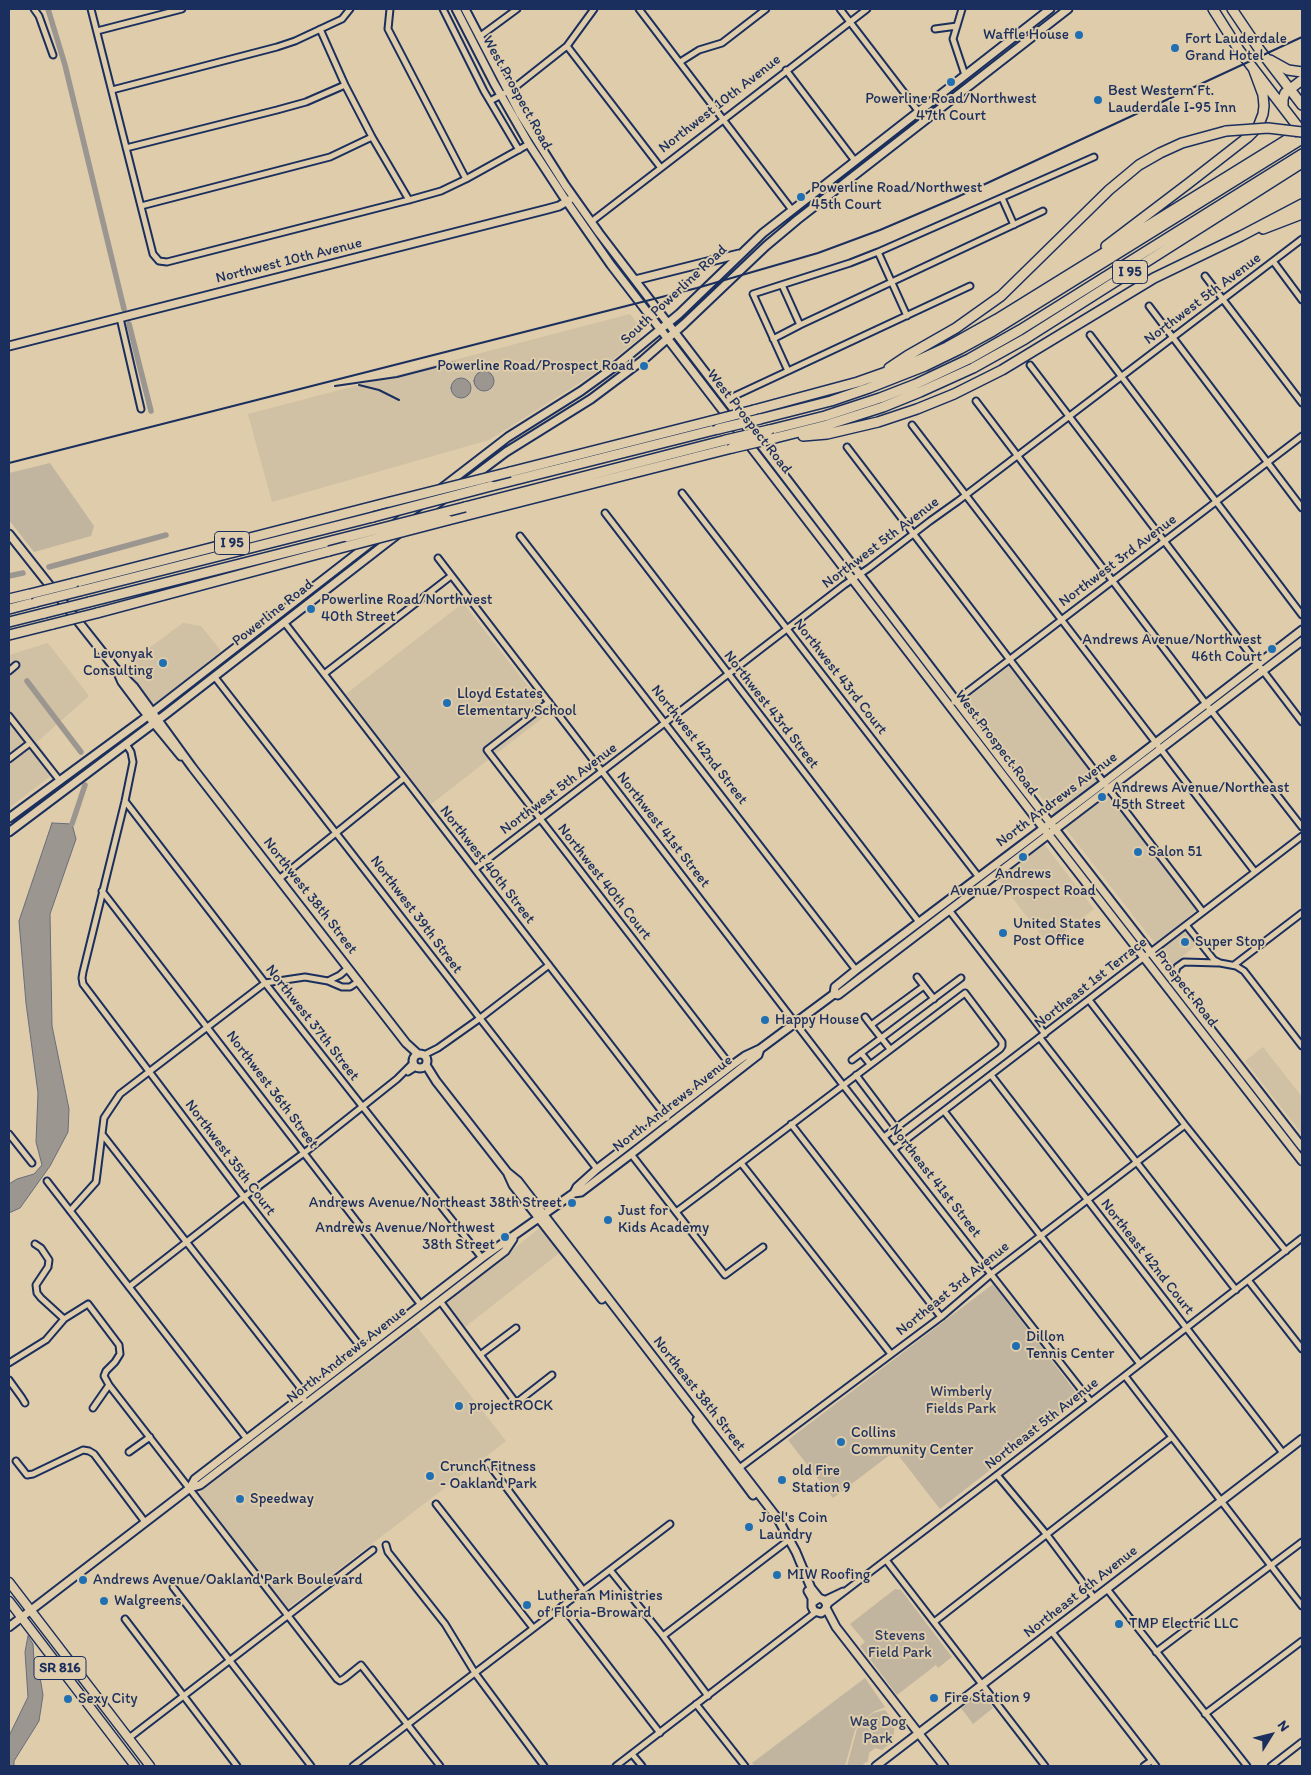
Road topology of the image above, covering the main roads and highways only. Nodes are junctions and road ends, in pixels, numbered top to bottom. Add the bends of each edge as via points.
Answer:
1 (456, 9) edge
2 (465, 9) edge
3 (1050, 9) edge
4 (1068, 9) edge
5 (1213, 9) edge
6 (1232, 9) edge
7 (1266, 58) junction
8 (1253, 68) junction
9 (1302, 72) edge
10 (965, 75) junction
11 (1302, 80) edge
12 (969, 86) junction
13 (1290, 88) junction
14 (1302, 105) edge
15 (1283, 107) junction
16 (1302, 132) edge
17 (1296, 140) edge
18 (868, 152) junction
19 (1302, 154) edge
20 (855, 161) junction
21 (1302, 163) edge
22 (861, 170) junction
23 (852, 176) junction
24 (574, 197) junction
25 (566, 202) junction
26 (1302, 204) edge
27 (1302, 214) edge
28 (1241, 236) junction
29 (739, 254) junction
30 (1080, 268) junction
31 (635, 280) junction
32 (668, 323) junction
33 (660, 330) junction
34 (675, 333) junction
35 (668, 339) junction
36 (9, 346) edge
37 (876, 376) junction
38 (557, 420) joint
39 (775, 438) junction
40 (499, 443) junction
41 (729, 444) junction
42 (481, 470) junction
43 (9, 534) edge
44 (309, 591) joint
45 (9, 599) edge
46 (296, 601) junction
47 (9, 609) edge
48 (9, 622) edge
49 (270, 622) junction
50 (284, 622) junction
51 (1302, 630) edge
52 (9, 635) edge
53 (260, 640) junction
54 (1302, 641) edge
55 (150, 714) junction
56 (156, 721) junction
57 (1107, 785) junction
58 (9, 818) edge
59 (1053, 826) junction
60 (1045, 831) junction
61 (9, 832) edge
62 (919, 922) junction
63 (917, 934) junction
64 (834, 994) junction
65 (760, 1049) junction
66 (1248, 1078) junction
67 (1242, 1083) junction
68 (1302, 1147) edge
69 (1302, 1161) edge
70 (574, 1193) junction
71 (542, 1216) junction
72 (515, 1236) junction
73 (443, 1288) junction
74 (440, 1301) junction
75 (421, 1305) junction
76 (420, 1316) junction
77 (1302, 1439) edge
78 (190, 1488) junction
79 (9, 1582) edge
80 (9, 1601) edge
81 (31, 1610) junction
82 (22, 1617) junction
83 (9, 1627) edge
84 (108, 1730) junction
85 (919, 1733) junction
86 (129, 1738) junction
87 (135, 1766) edge
88 (150, 1766) edge
89 (876, 1766) edge
90 (944, 1766) edge

1 - 25 main road, West Prospect Road via 500,96
2 - 24 main road, West Prospect Road via 508,92
3 - 10 main road, South Powerline Road
4 - 12 main road, South Powerline Road
5 - 8 highway
6 - 7 highway
7 - 9 highway via 1288,70
7 - 13 highway
8 - 15 highway
8 - 30 highway via 1264,106 1258,127
10 - 12 main road
10 - 18 main road, South Powerline Road
11 - 13 highway
12 - 22 main road, South Powerline Road
13 - 14 highway
13 - 15 highway via 1284,96
15 - 16 highway
16 - 17 highway, I 95, bridge
16 - 37 highway, bridge via 1268,128 1226,131 1182,143 1139,165 994,301
17 - 30 highway, I 95
17 - 47 highway, bridge via 999,327 960,349 870,388 831,401
18 - 20 main road, South Powerline Road
18 - 22 main road
19 - 41 highway, bridge via 969,359 880,398
20 - 23 main road
20 - 29 main road, South Powerline Road
21 - 39 highway, I 95 via 1025,339 973,368 874,410
22 - 23 main road, South Powerline Road
23 - 34 main road, South Powerline Road via 777,236
24 - 25 main road, Northwest 10th Avenue
24 - 31 main road, West Prospect Road
25 - 33 main road, West Prospect Road
25 - 36 main road, Northwest 10th Avenue
26 - 28 highway
27 - 28 highway
28 - 39 highway via 1154,278 1007,367 954,394 904,414 856,428
29 - 31 main road
29 - 32 main road, South Powerline Road
30 - 37 highway, I 95 via 964,338
31 - 32 main road, West Prospect Road
32 - 33 main road, South Powerline Road
32 - 34 main road, West Prospect Road
33 - 35 main road, West Prospect Road
33 - 40 main road, South Powerline Road via 593,382
34 - 35 main road, South Powerline Road
34 - 59 main road, West Prospect Road
35 - 38 main road, South Powerline Road via 608,387
35 - 60 main road, West Prospect Road
37 - 45 highway, I 95, bridge via 712,421
38 - 42 main road, Powerline Road
39 - 41 highway, I 95, bridge
40 - 42 main road
40 - 44 main road, South Powerline Road
41 - 48 highway, bridge via 465,506
41 - 52 highway, I 95, bridge
42 - 50 main road, Powerline Road
43 - 55 main road, Northwest 38th Street via 115,668 132,684
44 - 46 main road, Powerline Road
46 - 49 main road, Powerline Road
46 - 50 main road
49 - 53 main road
49 - 55 main road, Powerline Road
50 - 53 main road, Powerline Road
51 - 57 main road, North Andrews Avenue
53 - 56 main road, Powerline Road
54 - 57 main road, North Andrews Avenue via 1160,750
55 - 56 main road, Northwest 38th Street
55 - 58 main road, Powerline Road
56 - 61 main road, Powerline Road
56 - 71 main road, Northwest 38th Street via 178,754 192,767 507,1172 513,1185
57 - 59 main road, North Andrews Avenue
59 - 60 main road, North Andrews Avenue
59 - 66 main road, Prospect Road
60 - 62 main road, North Andrews Avenue via 978,876
60 - 63 main road, North Andrews Avenue
60 - 67 main road, Prospect Road
62 - 63 main road
62 - 64 main road, North Andrews Avenue via 835,987
63 - 64 main road, North Andrews Avenue via 838,995
64 - 65 main road, North Andrews Avenue
65 - 70 main road, North Andrews Avenue via 731,1066 597,1169 577,1186
65 - 70 main road, North Andrews Avenue via 758,1055 631,1154 581,1192
66 - 67 main road
66 - 68 main road, Prospect Road
67 - 69 main road, Prospect Road
70 - 71 main road, North Andrews Avenue
71 - 72 main road, North Andrews Avenue
71 - 85 main road, Northeast 38th Street via 737,1470 788,1540 820,1606
72 - 73 main road, North Andrews Avenue
72 - 74 main road, North Andrews Avenue via 505,1251
73 - 74 main road
73 - 75 main road, North Andrews Avenue
74 - 76 main road, North Andrews Avenue
75 - 76 main road
75 - 78 main road, North Andrews Avenue via 195,1479
76 - 78 main road, North Andrews Avenue via 200,1485
77 - 85 main road, Northeast 6th Avenue
78 - 81 main road, North Andrews Avenue
79 - 81 main road, SR 816
80 - 82 main road, SR 816
81 - 82 main road, North Andrews Avenue
81 - 86 main road, SR 816
82 - 83 main road, North Andrews Avenue
82 - 84 main road, SR 816
84 - 86 main road via 120,1739
84 - 87 main road, SR 816
85 - 89 main road, Northeast 6th Avenue
85 - 90 main road, Northeast 38th Street
86 - 88 main road, SR 816

